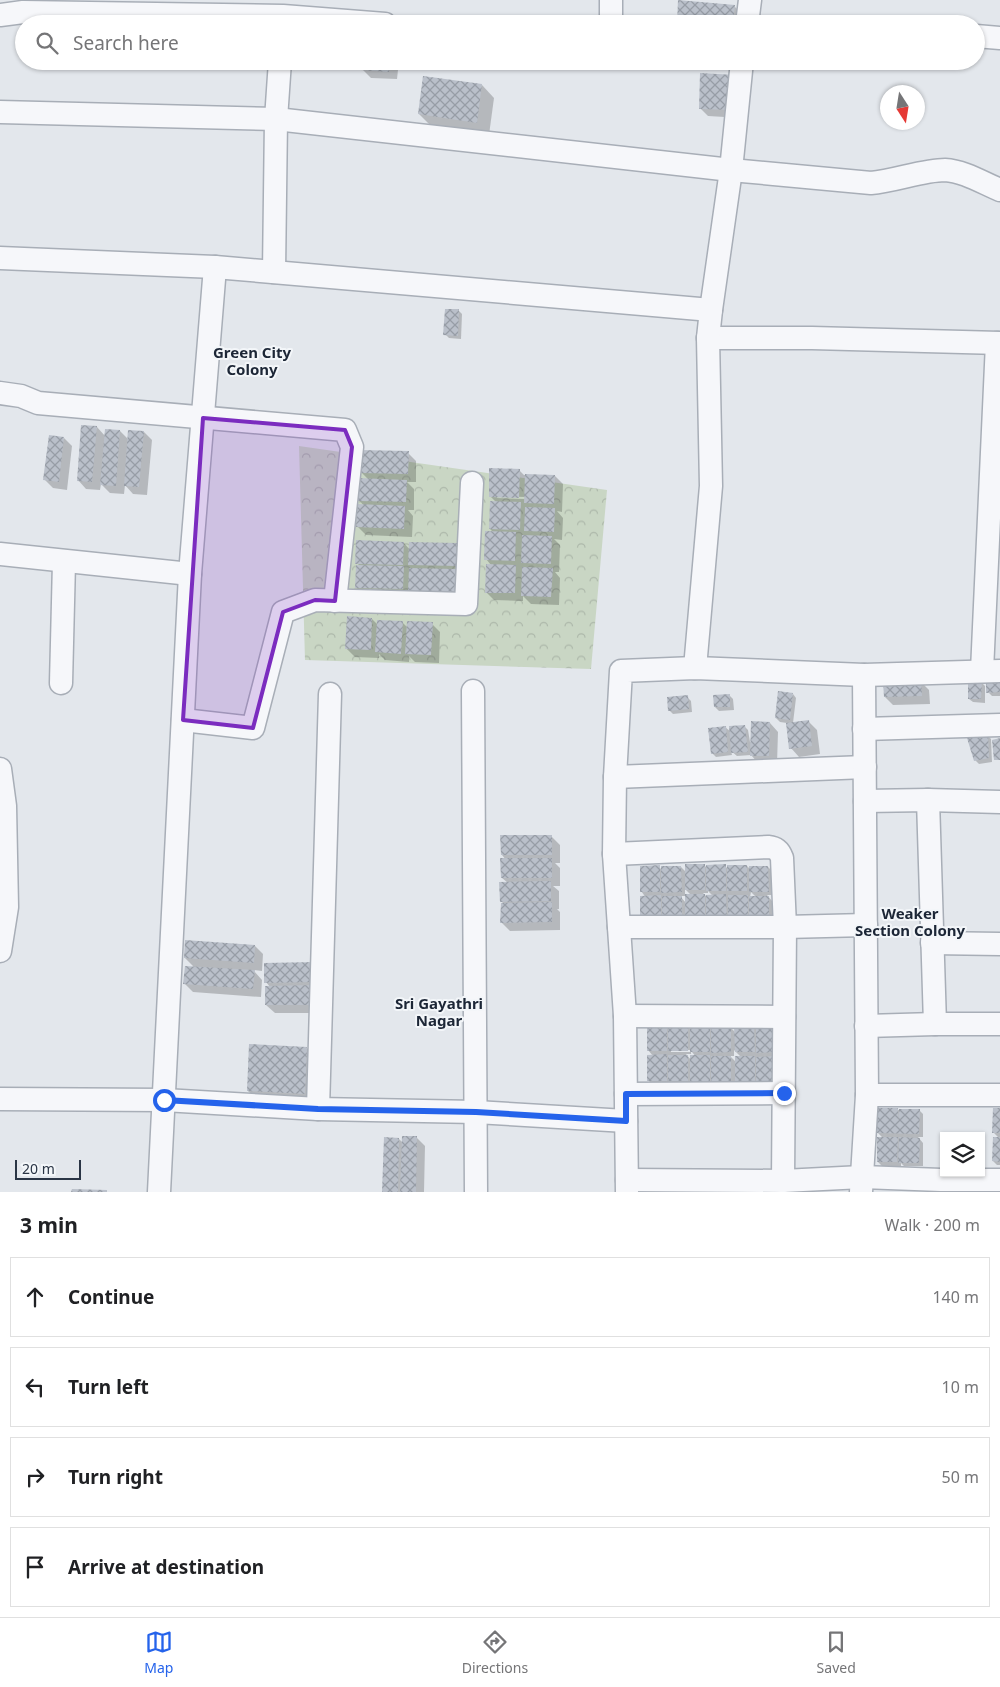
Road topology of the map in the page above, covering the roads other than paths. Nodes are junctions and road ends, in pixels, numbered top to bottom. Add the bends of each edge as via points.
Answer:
1 (611, 0) edge
2 (750, 0) edge
3 (283, 13) edge
4 (0, 15) edge
5 (301, 15) edge
6 (611, 15) edge
7 (748, 15) edge
8 (985, 37) edge
9 (1000, 38) edge
10 (279, 70) edge
11 (741, 70) edge
12 (0, 112) edge
13 (276, 118) junction
14 (731, 170) junction
15 (1000, 190) edge
16 (0, 258) edge
17 (215, 267) junction
18 (274, 272) junction
19 (711, 310) junction
20 (708, 338) junction
21 (999, 343) edge
22 (0, 393) edge
23 (203, 418) junction
24 (472, 483) dead end
25 (0, 554) edge
26 (64, 562) junction
27 (190, 574) junction
28 (335, 600) junction
29 (695, 668) junction
30 (991, 671) edge
31 (864, 675) junction
32 (61, 683) dead end
33 (473, 690) dead end
34 (330, 694) dead end
35 (182, 720) junction
36 (1000, 725) edge
37 (864, 729) junction
38 (865, 767) junction
39 (0, 769) edge
40 (615, 777) junction
41 (928, 800) junction
42 (865, 801) junction
43 (1000, 802) edge
44 (614, 854) junction
45 (4, 908) edge
46 (866, 925) junction
47 (619, 926) junction
48 (785, 927) junction
49 (932, 943) junction
50 (1000, 944) edge
51 (0, 952) edge
52 (625, 1016) junction
53 (784, 1017) junction
54 (935, 1024) junction
55 (1000, 1024) edge
56 (866, 1026) junction
57 (784, 1093) junction
58 (626, 1094) junction
59 (867, 1095) junction
60 (1000, 1095) edge
61 (0, 1099) edge
62 (164, 1100) junction
63 (318, 1109) junction
64 (476, 1112) junction
65 (626, 1121) junction
66 (1000, 1180) edge
67 (783, 1181) junction
68 (862, 1185) edge
69 (627, 1186) edge
70 (941, 1186) edge
71 (160, 1192) edge
72 (476, 1192) edge

1 - 6 street
2 - 7 street
3 - 4 street via 23,12
3 - 5 street
8 - 9 street
10 - 13 street
11 - 14 street
12 - 13 street
13 - 14 street
13 - 18 street
14 - 15 street via 871,183 944,170
14 - 19 street
16 - 17 street
17 - 18 street
17 - 23 street
18 - 19 street
19 - 20 street
20 - 21 street
20 - 29 street via 711,486
21 - 30 street
22 - 23 street via 22,396 38,403
23 - 27 street
23 - 28 street via 345,430 352,447
24 - 28 street via 466,604
25 - 26 street
26 - 27 street
26 - 32 street
27 - 35 street
28 - 35 street via 315,600 283,612 253,728
29 - 31 street
29 - 40 street via 621,670
30 - 31 street
31 - 37 street
33 - 64 street
34 - 63 street
35 - 62 street
36 - 37 street
37 - 38 street
38 - 40 street
38 - 42 street
39 - 45 street via 5,806
40 - 44 street
41 - 42 street
41 - 43 street
41 - 49 street
42 - 46 street
44 - 47 street
44 - 48 street via 775,848 782,858
45 - 51 street
46 - 48 street
46 - 56 street
47 - 48 street
47 - 52 street
48 - 53 street
49 - 50 street
49 - 54 street
52 - 53 street
52 - 58 street
53 - 57 street
54 - 55 street
54 - 56 street
56 - 59 street
57 - 58 street
57 - 67 street
58 - 65 street
59 - 60 street
59 - 68 street
61 - 62 street
62 - 63 street
62 - 71 street
63 - 64 street
64 - 65 street
64 - 72 street
65 - 69 street
66 - 70 street
67 - 68 street
67 - 69 street
68 - 70 street

